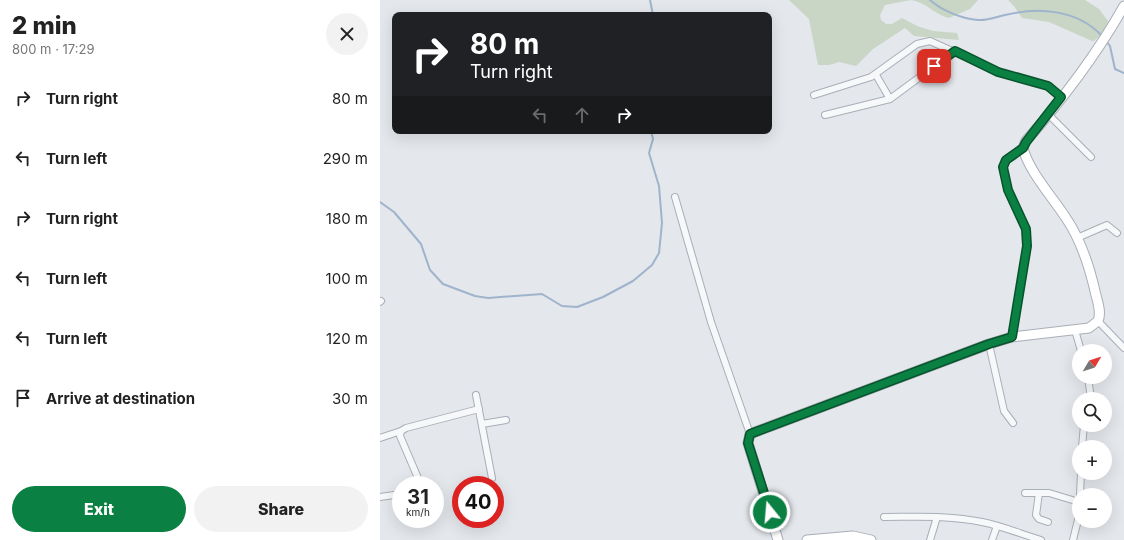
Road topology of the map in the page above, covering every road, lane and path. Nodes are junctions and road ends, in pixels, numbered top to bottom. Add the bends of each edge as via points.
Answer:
1 (1124, 6) edge
2 (955, 51) junction
3 (876, 75) junction
4 (814, 95) dead end
5 (1061, 97) junction
6 (890, 99) junction
7 (825, 115) dead end
8 (1048, 115) junction
9 (1023, 148) junction
10 (1091, 157) dead end
11 (674, 197) dead end
12 (1117, 232) dead end
13 (1077, 238) junction
14 (1098, 321) junction
15 (1075, 330) junction
16 (1012, 337) junction
17 (989, 344) junction
18 (1079, 344) edge
19 (1124, 348) edge
20 (476, 395) dead end
21 (479, 409) junction
22 (506, 420) dead end
23 (1013, 423) dead end
24 (482, 424) junction
25 (402, 431) junction
26 (750, 434) junction
27 (380, 438) edge
28 (417, 476) edge
29 (492, 476) edge
30 (1025, 493) dead end
31 (1040, 493) junction
32 (392, 495) edge
33 (380, 497) edge
34 (1072, 500) edge
35 (884, 517) dead end
36 (937, 517) junction
37 (1048, 522) dead end
38 (997, 526) junction
39 (1076, 528) edge
40 (778, 540) edge
41 (807, 540) edge
42 (871, 540) edge
43 (930, 540) edge
44 (992, 540) edge
45 (1041, 540) edge
46 (1073, 540) edge

1 - 5 street via 1108,34
2 - 3 street via 930,41 917,44
2 - 5 street via 998,72 1048,86
2 - 6 street
3 - 4 street
3 - 6 street
5 - 8 street
6 - 7 street
8 - 9 street
8 - 10 street
9 - 13 street via 1028,162
9 - 16 street via 1006,160 1003,167 1008,190 1026,229 1027,246
11 - 26 street via 711,322
12 - 13 street via 1107,225
13 - 14 street via 1093,284 1100,314
14 - 15 street via 1090,328
14 - 19 street
15 - 16 street
15 - 18 street
16 - 17 street
17 - 23 street via 1004,411
17 - 26 street
20 - 21 street
21 - 24 street
21 - 25 street
22 - 24 street
24 - 29 street
25 - 27 street
25 - 28 street via 400,436
26 - 40 street via 748,443
30 - 31 street
31 - 34 street
31 - 37 street via 1036,515 1039,520
32 - 33 street
35 - 36 street
36 - 38 street
36 - 43 street
38 - 44 street
38 - 45 street
39 - 46 street
41 - 42 street via 853,536

